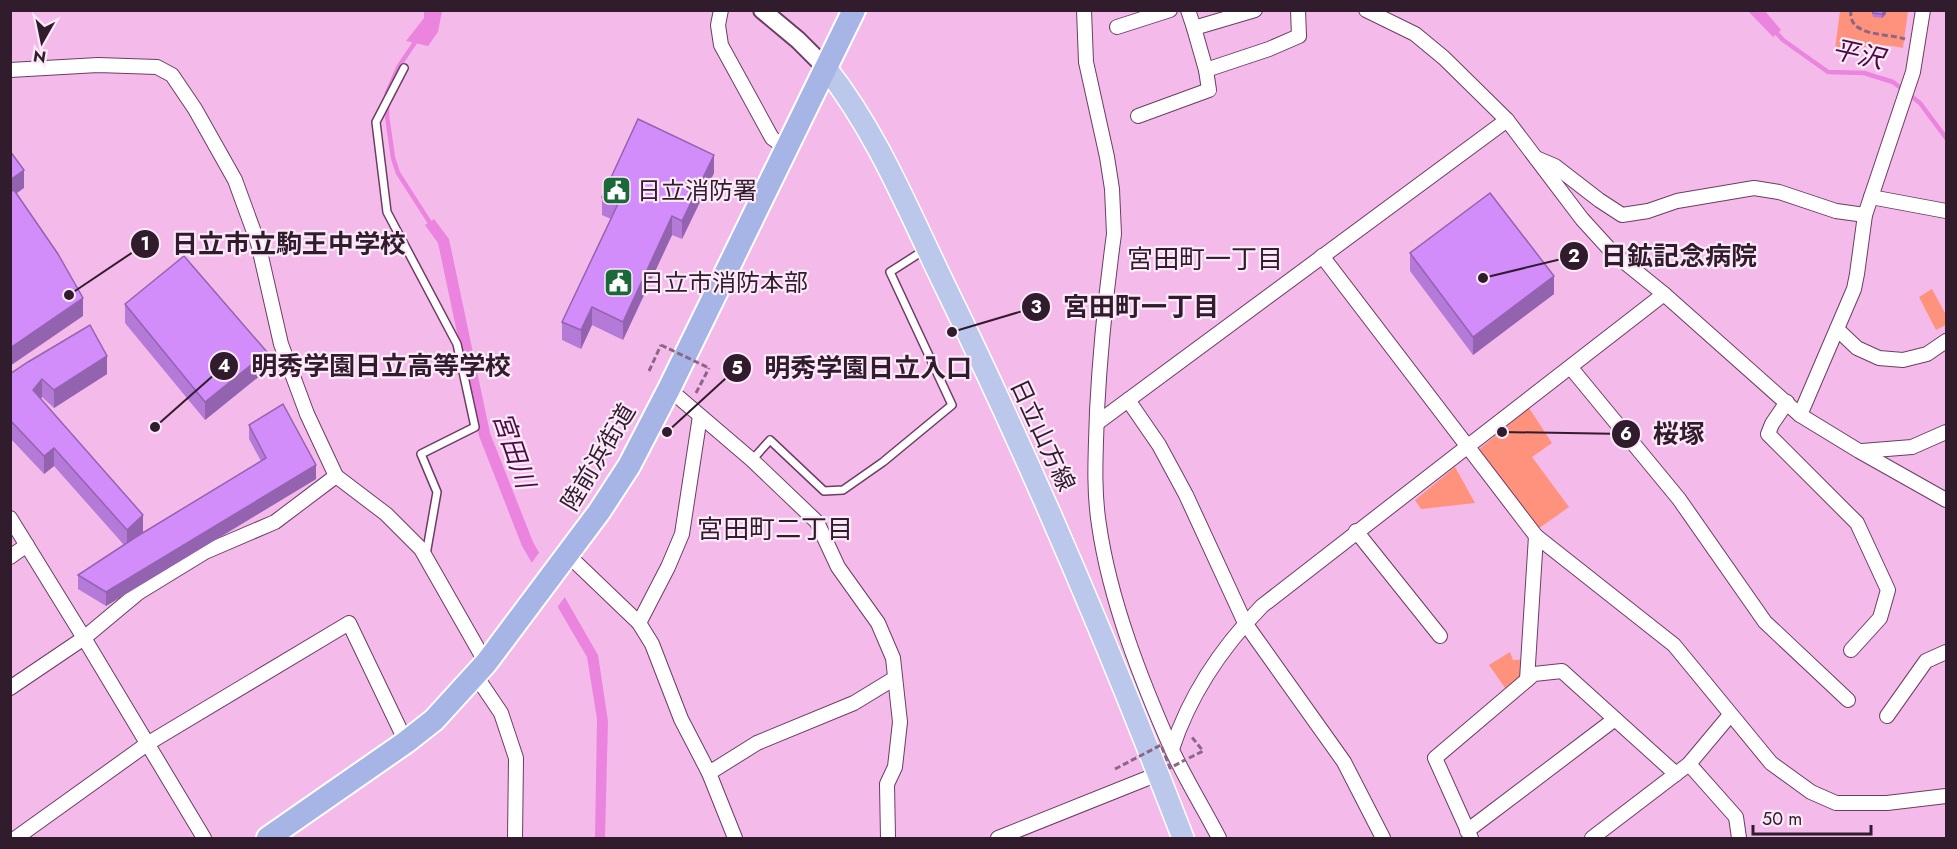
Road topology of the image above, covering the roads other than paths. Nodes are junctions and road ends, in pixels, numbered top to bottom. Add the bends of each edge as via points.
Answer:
1 (721, 10) edge
2 (762, 10) edge
3 (854, 10) edge
4 (1084, 10) edge
5 (1170, 10) edge
6 (1188, 10) edge
7 (1255, 10) edge
8 (1298, 10) edge
9 (1923, 10) edge
10 (1369, 11) edge
11 (1117, 27) dead end
12 (1194, 28) junction
13 (404, 68) dead end
14 (826, 68) junction
15 (1206, 69) junction
16 (10, 70) edge
17 (1138, 116) dead end
18 (1507, 120) junction
19 (786, 148) junction
20 (1536, 158) junction
21 (1871, 198) junction
22 (1947, 211) edge
23 (1865, 215) junction
24 (927, 249) junction
25 (1322, 256) junction
26 (1664, 294) junction
27 (1837, 329) junction
28 (1947, 341) edge
29 (1571, 368) junction
30 (669, 389) junction
31 (1128, 400) junction
32 (1787, 402) junction
33 (1800, 414) junction
34 (700, 416) junction
35 (1097, 423) junction
36 (1947, 432) edge
37 (1469, 447) junction
38 (1859, 451) junction
39 (752, 460) junction
40 (336, 476) junction
41 (1947, 500) edge
42 (10, 518) edge
43 (1356, 531) junction
44 (1536, 536) junction
45 (27, 545) junction
46 (10, 557) edge
47 (426, 557) junction
48 (565, 559) junction
49 (639, 623) junction
50 (1245, 623) junction
51 (1440, 636) dead end
52 (84, 638) junction
53 (1851, 650) dead end
54 (1947, 652) edge
55 (481, 670) junction
56 (895, 678) junction
57 (1527, 680) junction
58 (10, 688) edge
59 (1848, 700) dead end
60 (1730, 715) junction
61 (1887, 716) dead end
62 (1615, 719) junction
63 (406, 742) junction
64 (147, 744) junction
65 (1167, 747) junction
66 (1689, 764) junction
67 (709, 773) junction
68 (1158, 774) junction
69 (1676, 774) junction
70 (1947, 796) edge
71 (1469, 835) edge
72 (16, 838) edge
73 (204, 838) edge
74 (268, 838) edge
75 (514, 838) edge
76 (735, 838) edge
77 (888, 838) edge
78 (998, 838) edge
79 (1183, 838) edge
80 (1219, 838) edge
81 (1383, 838) edge
82 (1592, 838) edge
83 (1739, 838) edge

1 - 19 street via 721,45 772,138
2 - 14 street
3 - 14 highway, 陸前浜街道
4 - 35 street via 1086,62 1107,158 1114,215
5 - 11 street
6 - 12 street
7 - 12 street
8 - 15 street via 1299,36
9 - 21 street via 1910,83
10 - 18 street via 1415,34
12 - 15 street
13 - 47 lane via 375,122 387,212 457,344 475,427 421,454 437,492
14 - 19 highway, 陸前浜街道
14 - 24 main road, 日立山方線 via 856,109
15 - 17 street via 1209,90
16 - 40 street via 98,65 157,67 172,75 235,180 258,243 281,344
18 - 20 street
18 - 25 street
19 - 30 highway, 陸前浜街道
20 - 23 street via 1555,166 1622,214 1754,188 1779,192 1836,212
20 - 26 street via 1605,244
21 - 22 street
21 - 23 street
23 - 27 street via 1857,274
24 - 39 lane via 890,272 952,405 883,462 843,489 824,490 770,440
24 - 68 main road, 日立山方線 via 1047,506
25 - 31 street
25 - 37 street
26 - 29 street
26 - 32 street
27 - 28 street via 1857,348 1879,358 1903,360 1927,354
27 - 33 street
29 - 37 street
29 - 59 street via 1679,499 1765,622
30 - 34 street
30 - 48 highway, 陸前浜街道 via 629,466
31 - 35 street
31 - 50 street via 1159,445 1186,495
32 - 33 street
32 - 53 street via 1768,434 1857,523 1888,590 1880,618
33 - 38 street
34 - 39 street
34 - 49 street via 682,534
35 - 65 street via 1097,508 1112,591
36 - 38 street via 1912,447
37 - 43 street
37 - 44 street
38 - 41 street
39 - 56 street via 817,522 838,567 878,622 893,658
40 - 47 street via 386,514
40 - 52 street via 275,522 205,552 138,593
42 - 45 street
43 - 50 street
43 - 51 street
44 - 57 street
44 - 60 street via 1674,645
45 - 46 street
45 - 52 street
47 - 55 street
48 - 49 street
48 - 55 highway, 陸前浜街道
49 - 67 street
50 - 65 street via 1218,657
50 - 81 street via 1344,762
52 - 58 street
52 - 64 street
54 - 61 street via 1926,661
55 - 63 highway, 陸前浜街道 via 434,720
55 - 75 street via 516,758
56 - 67 street via 854,703 757,743
56 - 77 street via 900,722 895,767 887,784
57 - 62 street via 1534,674 1562,671
57 - 71 street via 1436,758
60 - 66 street
60 - 70 street via 1771,763 1811,792 1836,803 1887,803
62 - 69 street
62 - 71 street
63 - 64 street via 349,623
63 - 74 highway, 陸前浜街道
64 - 72 street
64 - 73 street
65 - 80 street
66 - 69 street
66 - 83 street via 1736,818
67 - 76 street
68 - 78 street
68 - 79 main road, 日立山方線
69 - 82 street

